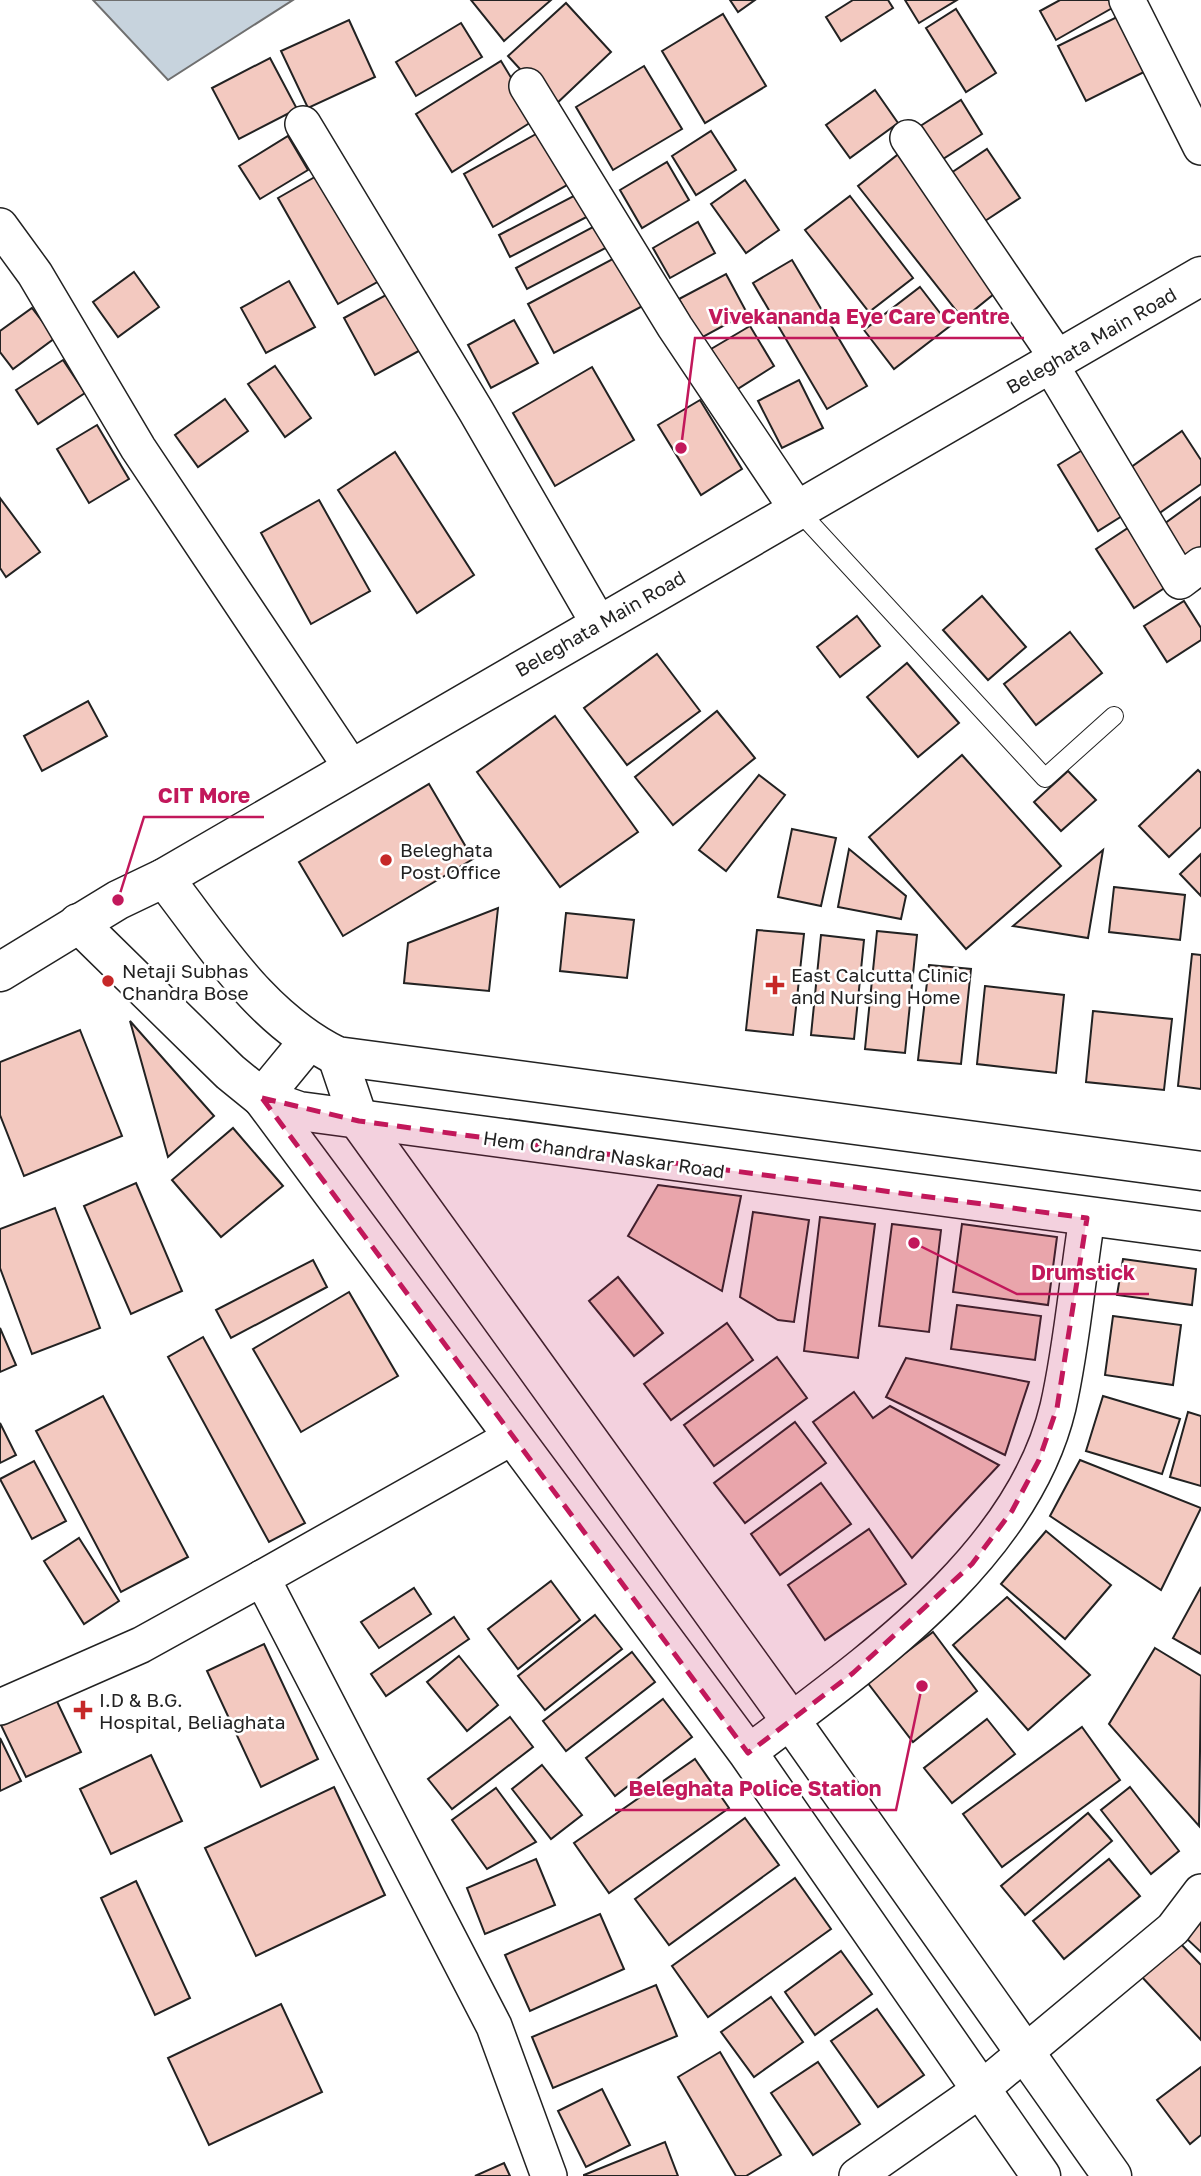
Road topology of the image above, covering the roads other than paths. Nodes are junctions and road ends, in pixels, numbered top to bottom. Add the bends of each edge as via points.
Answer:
1 (1127, 0) edge
2 (527, 86) dead end
3 (303, 124) dead end
4 (908, 138) dead end
5 (1201, 147) edge
6 (0, 226) edge
7 (1201, 276) edge
8 (1054, 361) junction
9 (797, 509) junction
10 (1201, 565) edge
11 (599, 624) junction
12 (1114, 716) dead end
13 (351, 767) junction
14 (164, 878) junction
15 (78, 923) junction
16 (0, 972) edge
17 (323, 1049) junction
18 (262, 1098) junction
19 (359, 1121) junction
20 (1201, 1171) edge
21 (1087, 1218) junction
22 (1201, 1231) edge
23 (512, 1437) junction
24 (262, 1578) junction
25 (0, 1707) edge
26 (791, 1721) junction
27 (748, 1753) junction
28 (1201, 1892) edge
29 (1024, 2052) junction
30 (980, 2090) junction
31 (549, 2176) edge
32 (857, 2176) edge
33 (1041, 2176) edge
34 (1112, 2176) edge

1 - 5 street
2 - 9 street via 675,327
3 - 11 street
4 - 8 street
6 - 13 street via 35,274 138,448
7 - 8 main road, Beleghata Main Road
8 - 9 main road, Beleghata Main Road
8 - 10 street via 1180,582
9 - 11 main road, Beleghata Main Road
9 - 12 lane via 1045,778
11 - 13 main road, Beleghata Main Road
13 - 14 main road, Beleghata Main Road
14 - 15 main road, Beleghata Main Road
14 - 17 main road via 281,1022
15 - 16 main road, Beleghata Main Road
15 - 18 main road, Hem Chandra Naskar Road via 229,1072
17 - 18 main road
17 - 19 main road
17 - 20 main road
18 - 19 main road, Hem Chandra Naskar Road via 299,1111
18 - 23 main road
19 - 21 main road, Hem Chandra Naskar Road
19 - 26 main road
21 - 22 main road, Hem Chandra Naskar Road
21 - 26 street via 1058,1408 1039,1460 1012,1511 972,1563 921,1614
23 - 24 street
23 - 27 main road
24 - 25 street via 141,1645
24 - 31 street via 494,2026
26 - 27 street
26 - 29 main road
27 - 30 main road
28 - 29 street via 1173,1929
29 - 30 street
29 - 34 main road
30 - 32 street
30 - 33 main road

